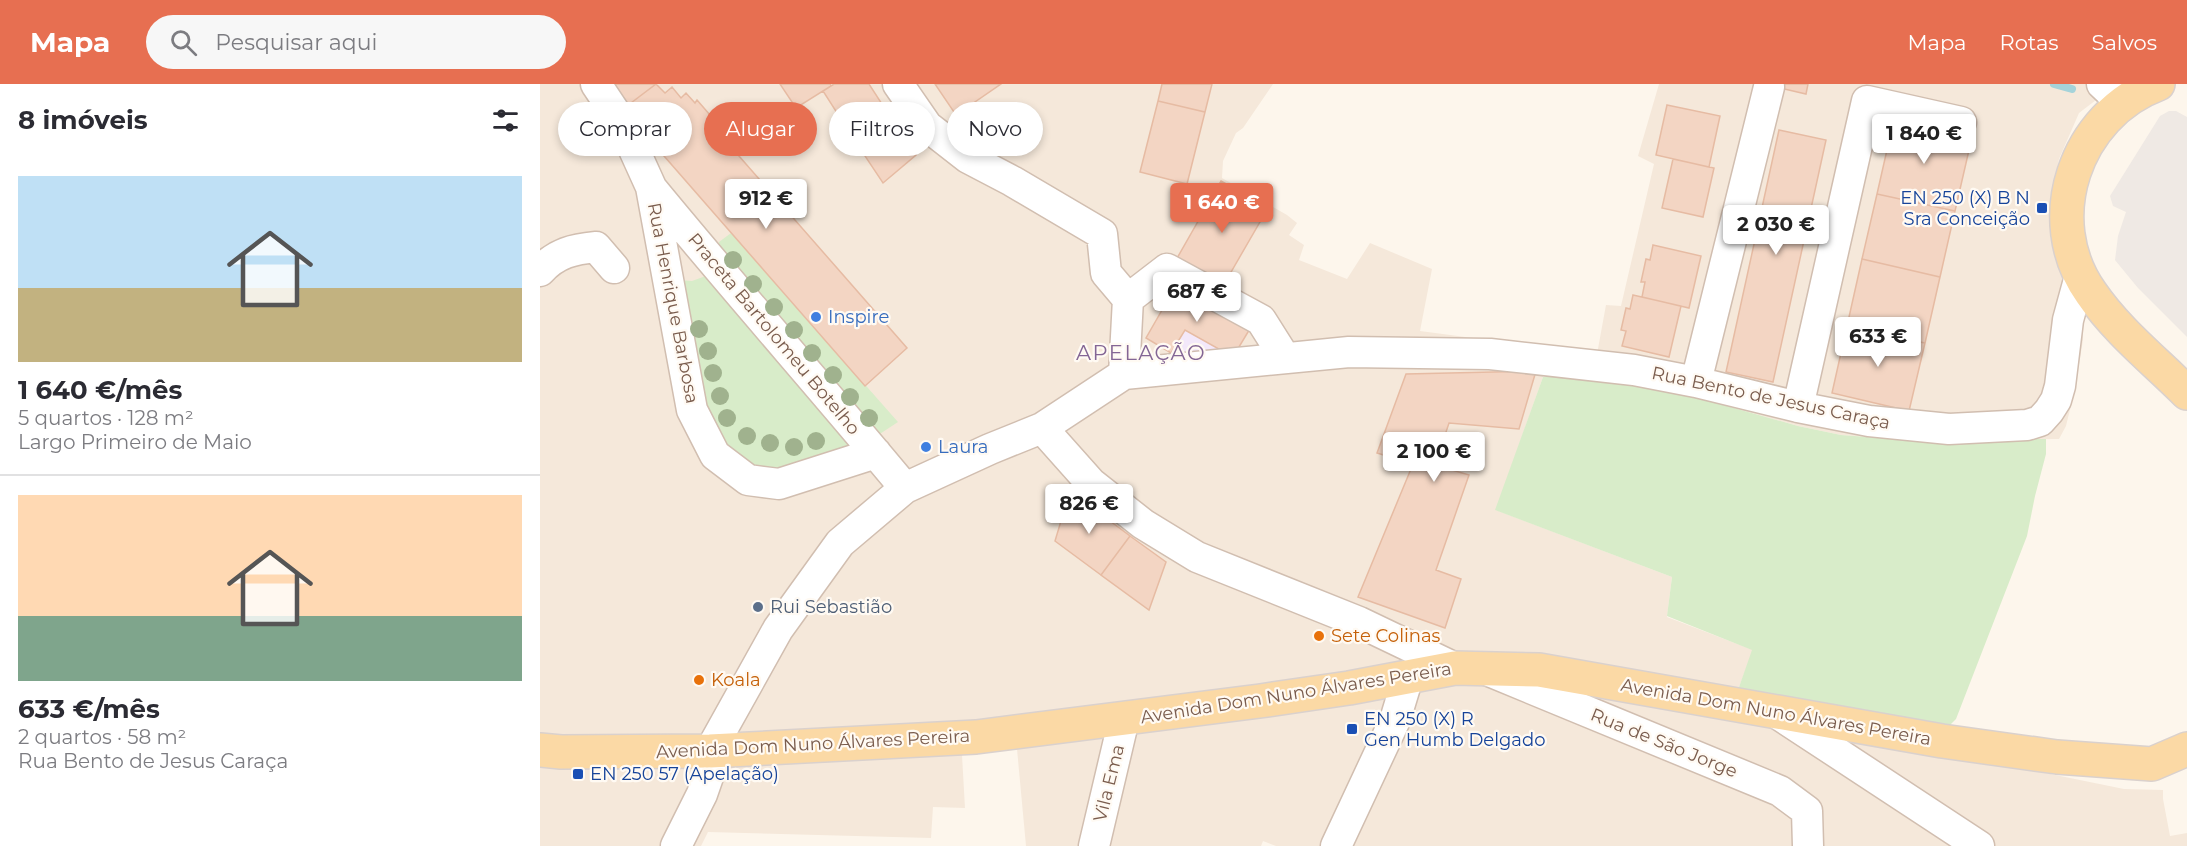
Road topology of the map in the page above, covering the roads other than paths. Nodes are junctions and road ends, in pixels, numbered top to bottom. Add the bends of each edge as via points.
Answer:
1 (596, 84) edge
2 (898, 84) edge
3 (2153, 85) edge
4 (1768, 87) dead end
5 (2112, 93) edge
6 (1961, 122) dead end
7 (651, 187) junction
8 (614, 268) dead end
9 (540, 271) edge
10 (2080, 276) junction
11 (1128, 299) junction
12 (1285, 358) junction
13 (1124, 374) junction
14 (1696, 382) junction
15 (2187, 393) edge
16 (1798, 407) junction
17 (1042, 428) junction
18 (876, 453) junction
19 (905, 488) junction
20 (1470, 668) junction
21 (1408, 677) junction
22 (1772, 711) junction
23 (1124, 719) junction
24 (2187, 749) edge
25 (540, 750) edge
26 (710, 751) junction
27 (690, 817) junction
28 (653, 846) edge
29 (676, 846) edge
30 (1094, 846) edge
31 (1336, 846) edge
32 (1808, 846) edge
33 (1979, 846) edge

1 - 7 street, Rua Henrique Barbosa via 622,123
2 - 11 street via 927,126 968,158 1102,234 1106,273
3 - 5 main road
4 - 14 street
5 - 10 main road via 2070,183 2068,231
6 - 16 street via 1867,101
7 - 18 street, Praceta Bartolomeu Botelho
7 - 18 street, Rua Henrique Barbosa via 692,410 715,455 748,480 779,484
8 - 9 street via 596,247 571,249
10 - 15 main road via 2109,315
10 - 16 street, Rua Bento de Jesus Caraça via 2068,320 2060,386 2056,400 2040,421 1949,429 1869,421
11 - 12 street via 1167,269 1261,320
11 - 13 street
12 - 13 street, Rua Bento de Jesus Caraça
12 - 14 street, Rua Bento de Jesus Caraça via 1348,352 1490,354 1634,370
13 - 17 street
14 - 16 street, Rua Bento de Jesus Caraça
17 - 19 street
17 - 20 street via 1091,483 1143,524 1197,557
18 - 19 street
19 - 26 street via 840,543 778,629
20 - 21 main road, Avenida Dom Nuno Álvares Pereira
20 - 22 main road, Avenida Dom Nuno Álvares Pereira via 1539,670
20 - 32 street, Rua de São Jorge via 1780,791 1807,811
21 - 23 main road, Avenida Dom Nuno Álvares Pereira
21 - 31 street via 1395,720
22 - 24 main road, Avenida Dom Nuno Álvares Pereira via 2057,757 2152,764
22 - 33 street
23 - 26 main road, Avenida Dom Nuno Álvares Pereira via 976,737
23 - 30 street, Vila Ema
25 - 26 main road, Avenida Dom Nuno Álvares Pereira
26 - 27 street via 710,771
27 - 28 street
27 - 29 street

